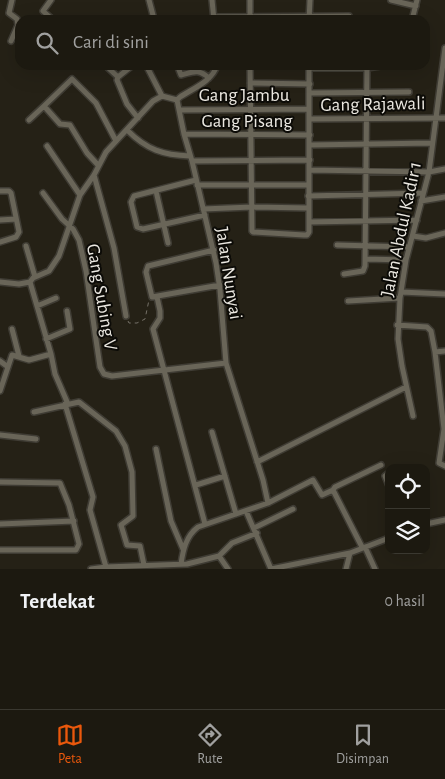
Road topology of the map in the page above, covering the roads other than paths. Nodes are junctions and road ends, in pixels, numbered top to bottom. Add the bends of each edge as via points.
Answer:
1 (12, 0) edge
2 (51, 0) edge
3 (150, 0) edge
4 (212, 0) edge
5 (250, 0) edge
6 (310, 0) edge
7 (391, 0) edge
8 (417, 3) edge
9 (47, 15) edge
10 (153, 15) edge
11 (214, 15) edge
12 (250, 15) edge
13 (309, 15) edge
14 (413, 15) edge
15 (15, 17) edge
16 (15, 31) edge
17 (11, 41) dead end
18 (445, 48) edge
19 (110, 70) edge
20 (127, 70) edge
21 (149, 70) edge
22 (180, 70) edge
23 (215, 70) edge
24 (250, 70) edge
25 (309, 70) edge
26 (367, 70) edge
27 (118, 77) junction
28 (209, 78) junction
29 (250, 83) junction
30 (310, 84) junction
31 (409, 92) dead end
32 (310, 93) junction
33 (367, 94) junction
34 (162, 96) junction
35 (177, 100) junction
36 (44, 106) junction
37 (309, 109) junction
38 (180, 110) junction
39 (250, 110) junction
40 (138, 118) junction
41 (367, 118) junction
42 (437, 118) junction
43 (445, 118) edge
44 (310, 119) junction
45 (28, 120) dead end
46 (128, 130) junction
47 (184, 134) junction
48 (250, 135) junction
49 (310, 135) junction
50 (116, 141) junction
51 (432, 143) junction
52 (310, 145) junction
53 (367, 145) junction
54 (47, 146) dead end
55 (191, 159) junction
56 (252, 160) junction
57 (310, 160) junction
58 (98, 165) junction
59 (445, 169) edge
60 (309, 170) junction
61 (367, 170) junction
62 (429, 172) junction
63 (94, 176) junction
64 (197, 182) junction
65 (252, 184) junction
66 (308, 185) junction
67 (0, 191) edge
68 (156, 191) junction
69 (43, 193) dead end
70 (423, 193) junction
71 (80, 194) junction
72 (308, 196) junction
73 (367, 196) junction
74 (445, 197) edge
75 (421, 201) junction
76 (252, 207) junction
77 (308, 208) junction
78 (204, 209) junction
79 (205, 216) junction
80 (16, 219) junction
81 (0, 220) edge
82 (417, 220) junction
83 (366, 221) junction
84 (309, 222) junction
85 (69, 224) junction
86 (164, 224) junction
87 (445, 234) edge
88 (413, 236) junction
89 (0, 242) edge
90 (168, 243) dead end
91 (337, 245) dead end
92 (366, 245) junction
93 (26, 246) dead end
94 (409, 246) junction
95 (214, 250) junction
96 (366, 260) junction
97 (406, 260) junction
98 (344, 274) dead end
99 (35, 277) junction
100 (0, 282) edge
101 (30, 282) junction
102 (220, 285) junction
103 (445, 294) edge
104 (400, 295) junction
105 (154, 297) junction
106 (56, 298) dead end
107 (348, 302) dead end
108 (38, 306) junction
109 (67, 311) dead end
110 (126, 316) road end
111 (398, 324) junction
112 (12, 328) dead end
113 (46, 339) junction
114 (445, 351) edge
115 (435, 352) junction
116 (51, 354) junction
117 (19, 356) junction
118 (0, 361) edge
119 (226, 363) junction
120 (8, 367) junction
121 (163, 369) junction
122 (442, 386) edge
123 (406, 387) junction
124 (0, 391) edge
125 (66, 404) junction
126 (34, 412) dead end
127 (413, 416) dead end
128 (212, 432) dead end
129 (0, 435) edge
130 (36, 440) dead end
131 (156, 449) dead end
132 (257, 462) junction
133 (380, 465) dead end
134 (445, 466) edge
135 (225, 476) junction
136 (0, 482) edge
137 (196, 485) junction
138 (333, 490) junction
139 (268, 503) junction
140 (293, 509) dead end
141 (246, 511) junction
142 (236, 514) junction
143 (445, 520) edge
144 (74, 521) junction
145 (430, 523) edge
146 (0, 524) edge
147 (205, 524) junction
148 (255, 531) junction
149 (385, 539) edge
150 (364, 547) junction
151 (0, 550) edge
152 (183, 550) junction
153 (350, 553) junction
154 (219, 556) junction
155 (181, 564) junction
156 (144, 565) junction
157 (106, 567) junction
158 (120, 568) edge
159 (280, 568) edge
160 (90, 569) edge
161 (228, 569) edge
162 (272, 569) edge
163 (346, 569) edge
164 (375, 569) edge

1 - 15 street via 10,13
2 - 9 street via 43,11
3 - 10 street
4 - 11 street
5 - 12 street
6 - 13 street
7 - 8 street
8 - 14 street
16 - 17 street
18 - 42 street, Jalan Abdul Kadir 1
19 - 27 street
20 - 27 street
21 - 34 street
22 - 28 street via 182,75 197,71
23 - 28 street
24 - 29 street
25 - 30 street
26 - 33 street
27 - 40 street via 127,104
28 - 35 street
29 - 30 street
29 - 39 street
30 - 32 street
31 - 33 street
32 - 33 street
32 - 37 street
33 - 41 street
34 - 35 street
34 - 40 street via 155,99
35 - 38 street, Jalan Nunyai
36 - 45 street
36 - 50 street via 73,79 96,102
36 - 58 street via 60,124 70,124
37 - 39 street, Gang Jambu
37 - 44 street
38 - 39 street, Gang Jambu
38 - 47 street, Jalan Nunyai
39 - 48 street
40 - 46 street
41 - 42 street, Gang Rajawali
41 - 44 street, Gang Rajawali
41 - 53 street
42 - 43 street, Gang Rajawali
42 - 51 street, Jalan Abdul Kadir 1
44 - 49 street
46 - 50 street
46 - 55 street via 154,150
47 - 48 street, Gang Pisang
47 - 55 street, Jalan Nunyai
48 - 49 street, Gang Pisang
48 - 56 street
49 - 52 street
50 - 58 street
51 - 53 street
51 - 62 street, Jalan Abdul Kadir 1
52 - 53 street
52 - 57 street
53 - 61 street
54 - 71 street
55 - 56 street
55 - 64 street, Jalan Nunyai
56 - 57 street
56 - 65 street
57 - 60 street
58 - 63 street
59 - 62 street
60 - 61 street
60 - 66 street
61 - 62 street
61 - 73 street
62 - 70 street, Jalan Abdul Kadir 1
63 - 71 street
63 - 110 street via 114,248
64 - 65 street
64 - 68 street
64 - 78 street, Jalan Nunyai
65 - 66 street
65 - 76 street
66 - 72 street
67 - 80 street via 11,192
68 - 86 street
68 - 86 street via 134,196 131,202 139,228
69 - 85 street
70 - 73 street
70 - 75 street, Jalan Abdul Kadir 1
71 - 85 street
72 - 73 street
72 - 77 street
73 - 83 street
74 - 75 street
75 - 82 street, Jalan Abdul Kadir 1
76 - 77 street
76 - 78 street
76 - 84 street via 253,232 306,235
77 - 84 street
78 - 79 street, Jalan Nunyai
79 - 86 street
79 - 95 street, Jalan Nunyai
80 - 81 street
80 - 89 street via 18,236
82 - 83 street
82 - 88 street, Jalan Abdul Kadir 1
83 - 84 street
83 - 92 street
85 - 99 street via 55,263 49,271
85 - 121 street, Gang Subing V via 79,240 100,367 104,374 112,376
86 - 90 street
87 - 88 street via 426,238
88 - 94 street, Jalan Abdul Kadir 1
91 - 92 street
92 - 94 street
92 - 96 street
93 - 99 street
94 - 97 street, Jalan Abdul Kadir 1
95 - 102 street, Jalan Nunyai
95 - 105 street via 148,266 146,272
96 - 97 street
96 - 98 street via 363,271
97 - 104 street, Jalan Abdul Kadir 1
99 - 101 street
100 - 101 street
101 - 108 street
102 - 105 street
102 - 119 street, Jalan Nunyai
103 - 104 street
104 - 107 street
104 - 111 street, Jalan Abdul Kadir 1
105 - 121 street via 160,318 153,329
106 - 108 street
108 - 113 street
109 - 113 street via 70,329
111 - 115 street via 427,327 431,331
111 - 123 street, Jalan Abdul Kadir 1
112 - 117 street
113 - 116 street
114 - 115 street
115 - 122 street via 436,374
116 - 117 street via 32,359
116 - 125 street
117 - 120 street via 12,354
118 - 120 street
119 - 121 street, Gang Subing V
119 - 132 street, Jalan Nunyai
120 - 124 street
121 - 137 street
122 - 134 street via 444,429 439,463
123 - 127 street, Jalan Abdul Kadir 1
123 - 132 street
125 - 126 street
125 - 156 street via 83,404 116,431 125,446 132,472 134,512 131,519 121,525 127,546 140,546
125 - 157 street via 94,497 90,511
128 - 135 street
129 - 130 street
131 - 152 street via 171,521
132 - 139 street, Jalan Nunyai
133 - 138 street
135 - 137 street
135 - 142 street
136 - 144 street via 60,483
137 - 147 street
138 - 139 street via 321,495 313,480
138 - 150 street
139 - 141 street
140 - 148 street
141 - 142 street
141 - 148 street
142 - 147 street
143 - 145 street
144 - 146 street
144 - 151 street via 79,544 76,550
147 - 152 street via 193,531
148 - 154 street
148 - 162 street
149 - 150 street
150 - 153 street
150 - 164 street
152 - 155 street
153 - 159 street
153 - 163 street
154 - 155 street
154 - 161 street
155 - 156 street
156 - 158 street
157 - 158 street
157 - 160 street
159 - 162 street

